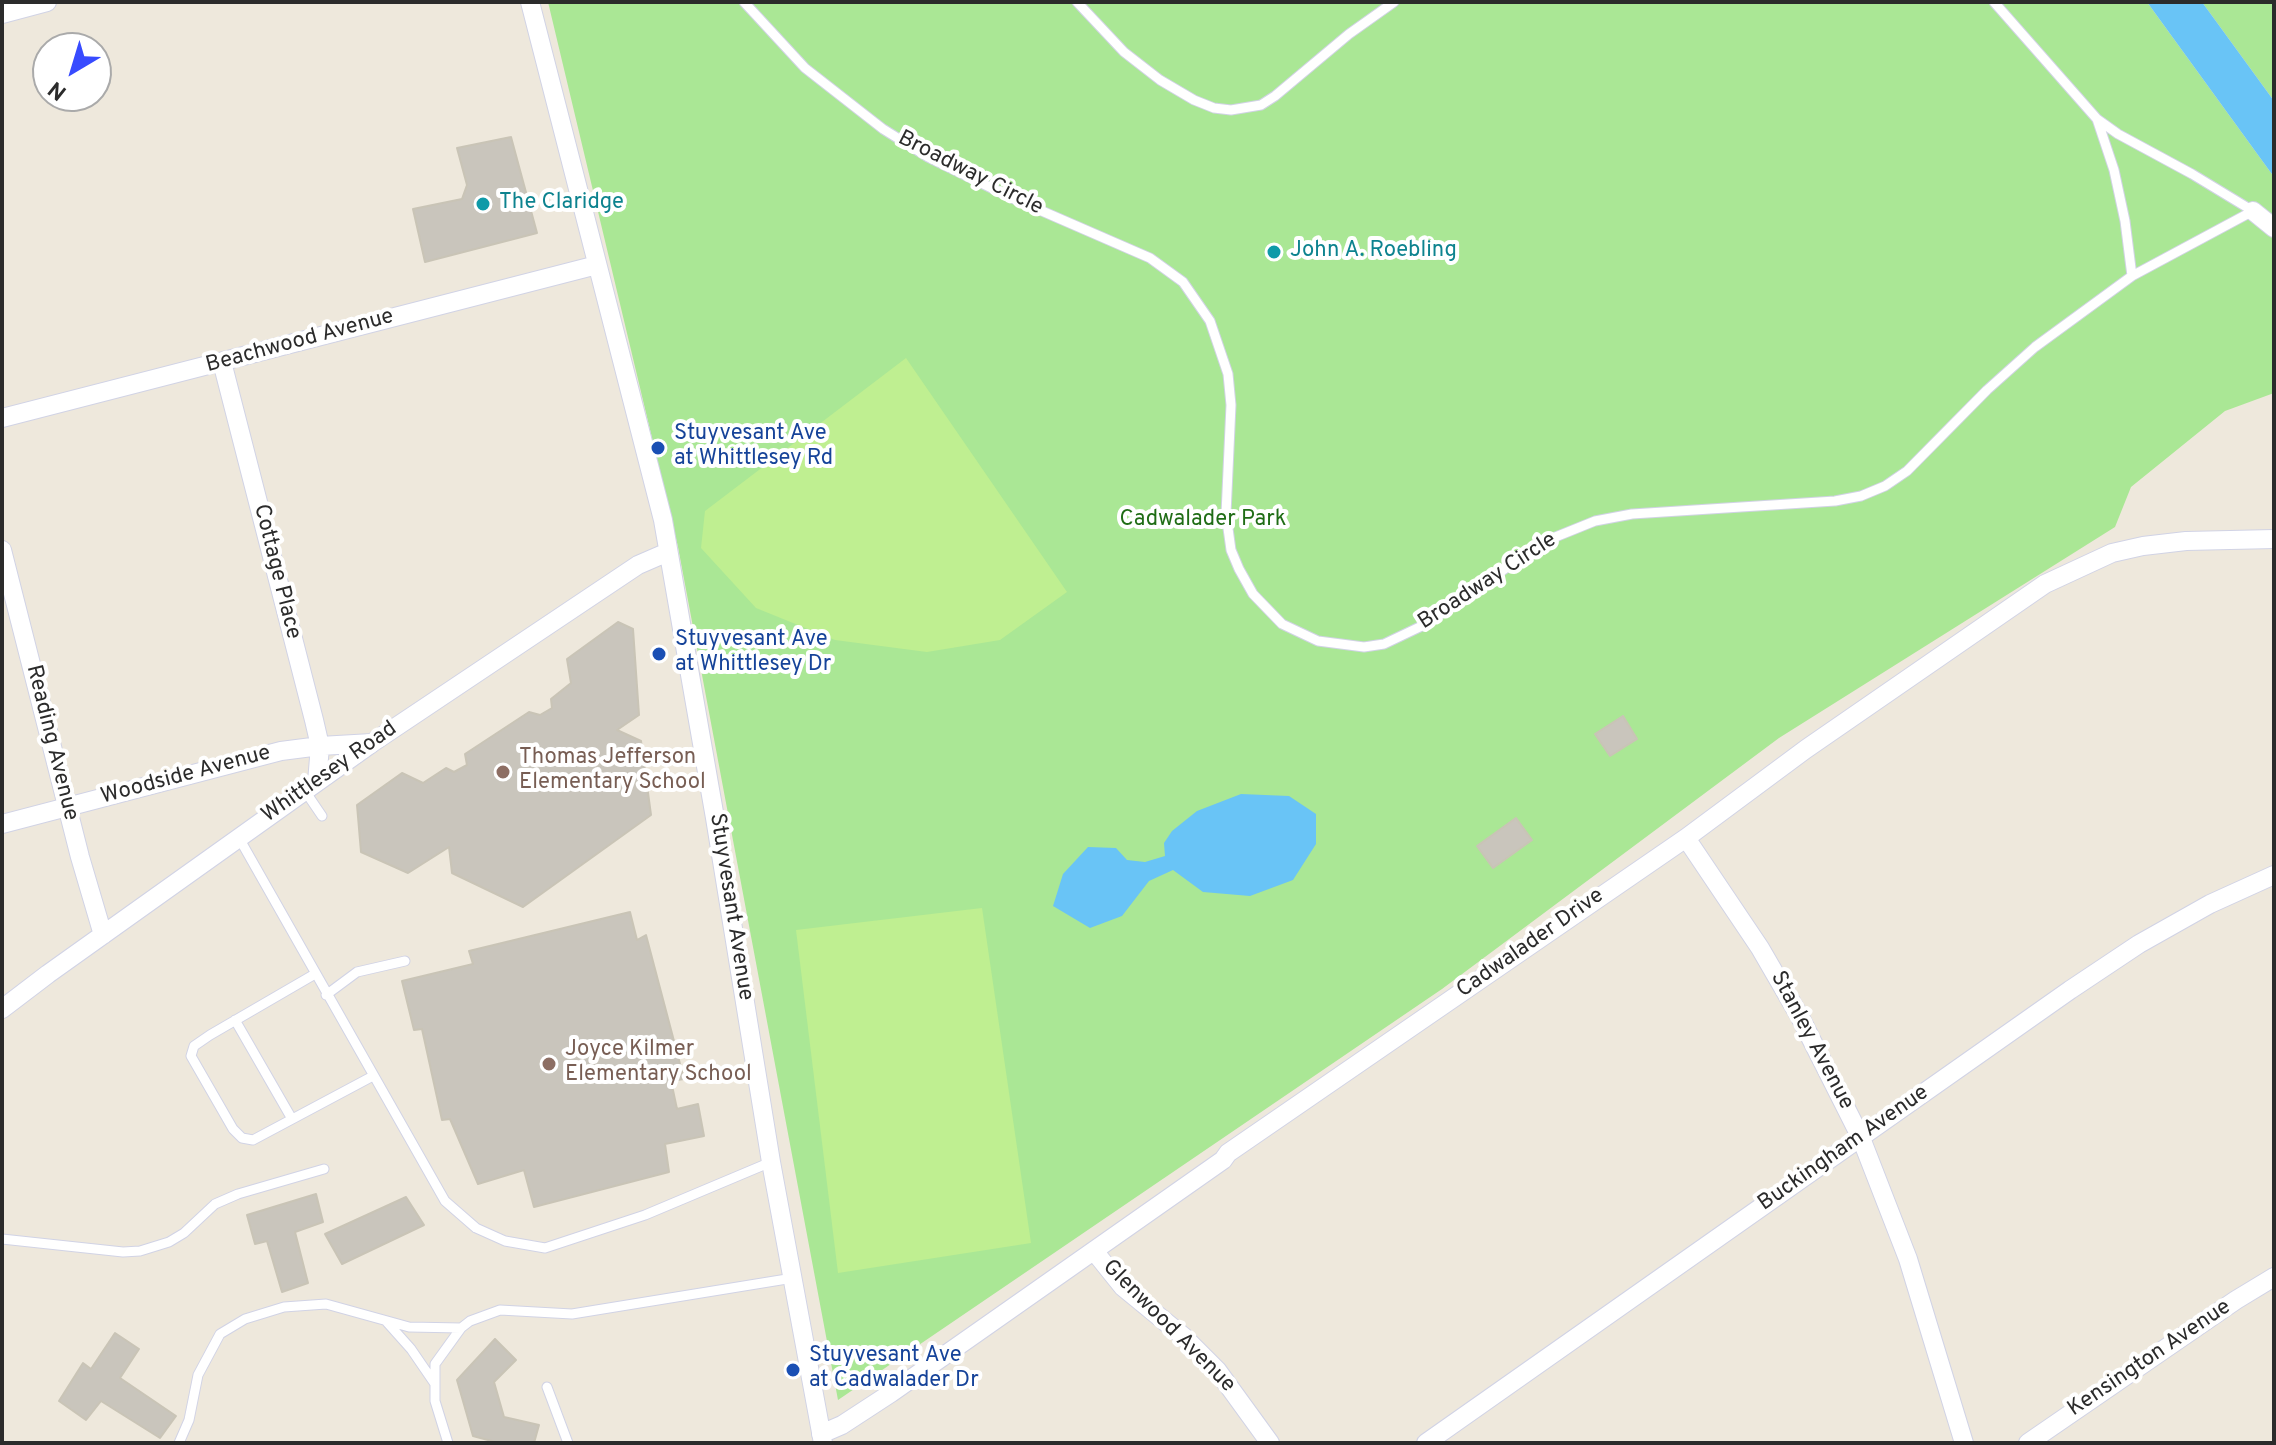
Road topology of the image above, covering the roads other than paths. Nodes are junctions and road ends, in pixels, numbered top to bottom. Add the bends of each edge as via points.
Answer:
1 (47, 2) edge
2 (530, 2) edge
3 (744, 2) edge
4 (1077, 2) edge
5 (1394, 2) edge
6 (1994, 2) edge
7 (2, 14) edge
8 (2097, 119) junction
9 (2253, 211) junction
10 (2274, 228) edge
11 (597, 265) junction
12 (2132, 276) junction
13 (222, 362) junction
14 (2, 418) edge
15 (2274, 539) edge
16 (2, 550) edge
17 (668, 552) junction
18 (372, 743) junction
19 (320, 746) junction
20 (311, 786) junction
21 (68, 807) junction
22 (322, 816) dead end
23 (2, 824) edge
24 (239, 838) junction
25 (1686, 838) junction
26 (2274, 875) edge
27 (103, 935) junction
28 (405, 961) dead end
29 (315, 974) junction
30 (326, 995) junction
31 (2, 1009) edge
32 (235, 1020) junction
33 (373, 1076) junction
34 (292, 1119) junction
35 (1861, 1138) junction
36 (771, 1162) junction
37 (324, 1169) dead end
38 (2, 1239) edge
39 (1094, 1251) junction
40 (2274, 1277) edge
41 (794, 1278) junction
42 (385, 1320) junction
43 (461, 1328) junction
44 (435, 1384) junction
45 (547, 1387) dead end
46 (822, 1438) edge
47 (179, 1443) edge
48 (448, 1443) edge
49 (568, 1443) edge
50 (1270, 1443) edge
51 (1426, 1443) edge
52 (1964, 1443) edge
53 (2028, 1443) edge

1 - 7 street
2 - 11 street, Stuyvesant Avenue
3 - 12 lane, Broadway Circle via 805,68 883,129 1012,198 1150,258 1183,282 1210,321 1228,374 1226,514 1239,569 1253,594 1282,624 1338,646 1384,644 1426,624 1543,542 1595,521 1835,501 1885,486 2035,347
4 - 5 lane via 1124,52 1160,80 1194,100 1231,110 1261,105 1275,96
6 - 8 lane
8 - 9 lane
8 - 12 lane via 2114,170
9 - 10 street
9 - 12 lane, Broadway Circle
11 - 13 street, Beachwood Avenue
11 - 17 street, Stuyvesant Avenue
13 - 14 street, Beachwood Avenue
13 - 19 street, Cottage Place
15 - 25 street, Cadwalader Drive via 2143,546 2112,553 2045,584
16 - 21 street, Reading Avenue
17 - 18 street, Whittlesey Road via 638,565
17 - 36 street, Stuyvesant Avenue
18 - 19 street, Woodside Avenue
18 - 20 street, Whittlesey Road
19 - 20 street, Cottage Place
19 - 21 street, Woodside Avenue via 281,751
20 - 22 lane
20 - 24 street, Whittlesey Road
21 - 23 street, Woodside Avenue
21 - 27 street, Reading Avenue
24 - 27 street, Whittlesey Road
24 - 29 lane
25 - 35 street, Stanley Avenue via 1760,948
25 - 39 street, Cadwalader Drive
26 - 35 street, Buckingham Avenue via 2139,944
27 - 31 street, Whittlesey Road
28 - 30 lane via 357,972
29 - 30 lane
29 - 32 lane
30 - 33 lane
32 - 34 lane
32 - 34 lane via 194,1046 191,1056 233,1129 253,1140
33 - 34 lane
33 - 36 lane via 445,1201 476,1228 505,1241 545,1248 645,1215
35 - 51 street, Buckingham Avenue
35 - 52 street, Stanley Avenue via 1908,1259
36 - 41 street, Stuyvesant Avenue
37 - 38 lane via 215,1204 184,1233 140,1251
39 - 46 street, Cadwalader Drive
39 - 50 street, Glenwood Avenue via 1123,1287 1217,1370
40 - 53 street, Kensington Avenue
41 - 43 lane via 572,1314 500,1310
41 - 46 street, Stuyvesant Avenue
42 - 43 lane via 409,1327
42 - 44 lane
42 - 47 lane via 326,1304 284,1307 245,1319 220,1334 198,1375
43 - 44 lane via 435,1364
44 - 48 lane
45 - 49 lane

